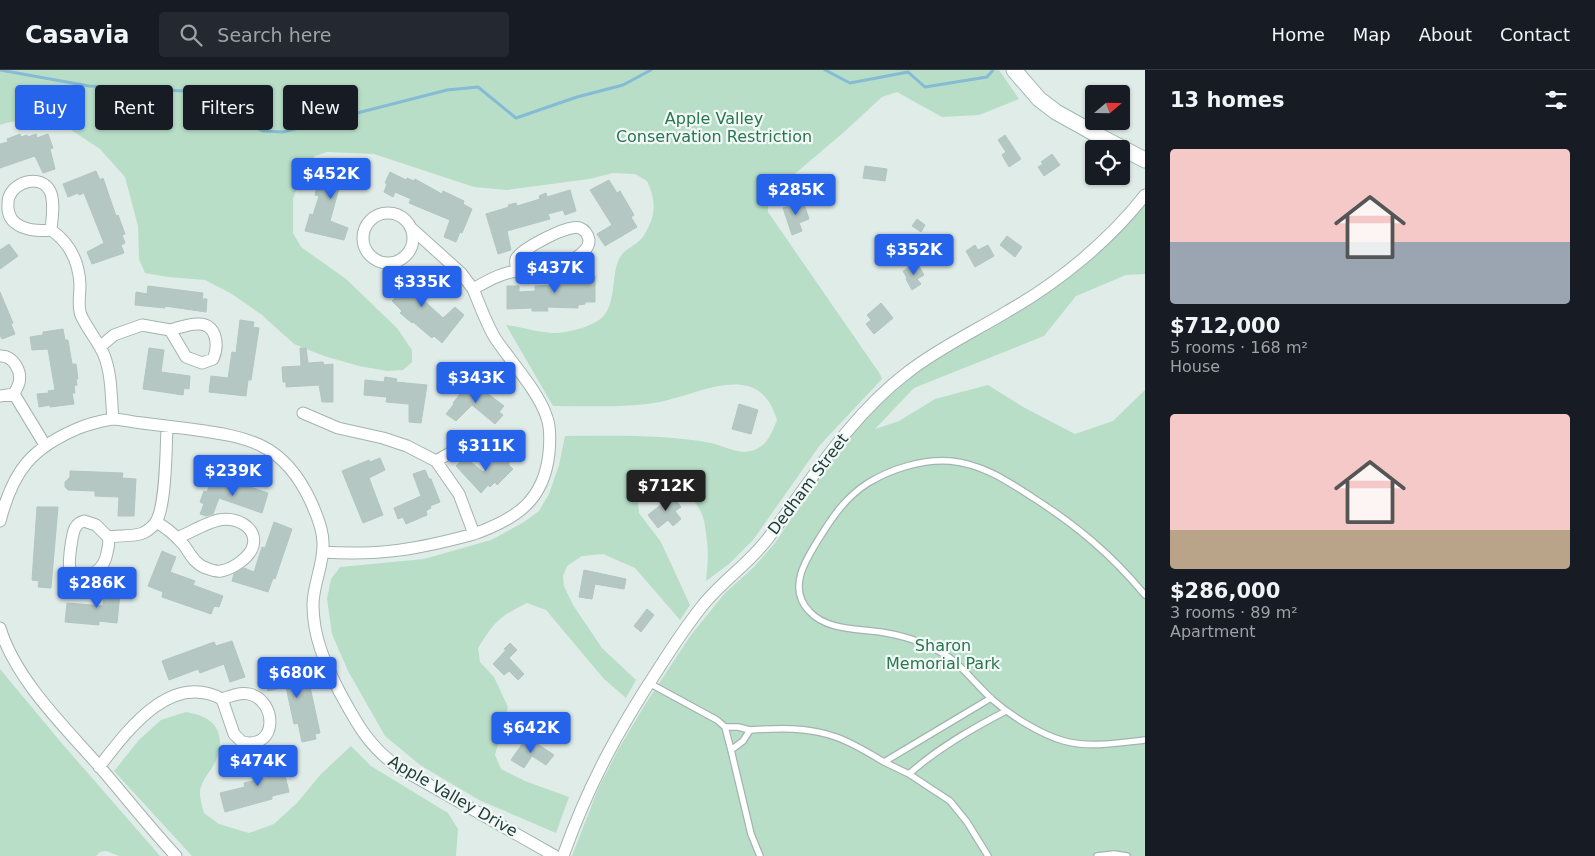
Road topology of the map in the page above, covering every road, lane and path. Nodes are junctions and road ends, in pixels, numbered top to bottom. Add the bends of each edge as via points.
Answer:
1 (1014, 70) edge
2 (1145, 160) edge
3 (1145, 195) edge
4 (410, 227) junction
5 (51, 230) junction
6 (517, 271) junction
7 (473, 289) junction
8 (170, 330) dead end
9 (101, 346) junction
10 (0, 356) edge
11 (14, 394) junction
12 (0, 396) edge
13 (303, 413) dead end
14 (113, 419) junction
15 (167, 427) junction
16 (473, 440) dead end
17 (45, 445) junction
18 (436, 461) junction
19 (0, 521) edge
20 (156, 522) junction
21 (474, 534) junction
22 (108, 537) junction
23 (177, 538) junction
24 (323, 552) junction
25 (1145, 594) edge
26 (0, 628) edge
27 (649, 683) junction
28 (990, 698) junction
29 (222, 699) junction
30 (1006, 712) junction
31 (725, 727) junction
32 (750, 730) junction
33 (1145, 740) edge
34 (731, 750) junction
35 (884, 762) junction
36 (100, 767) junction
37 (908, 774) junction
38 (176, 856) edge
39 (555, 856) edge
40 (563, 856) edge
41 (760, 856) edge
42 (988, 856) edge
43 (1097, 856) edge
44 (1127, 856) edge

1 - 2 main road via 1039,99 1056,112
3 - 27 street, Dedham Street via 1122,222 1048,286 926,360 873,402 840,439 768,538 701,607
4 - 4 street via 410,249 400,260 377,261 366,251 364,230 379,215 386,213 400,217
4 - 7 street via 461,273
5 - 5 street via 35,231 19,226 10,218 9,196 18,186 30,181 47,186 53,210
5 - 9 street via 61,236 72,252 79,273 80,313
6 - 6 street via 545,270 562,264 584,252 589,242 587,236 581,228 574,227 542,240 517,258
6 - 7 street via 494,276
7 - 21 street via 494,335 544,411 550,446 544,477 531,500 509,519
8 - 9 street via 142,325 114,334
9 - 14 street via 109,372
10 - 11 street via 12,360 18,367 20,382
11 - 12 street
11 - 17 street
13 - 18 street via 338,428 407,446
14 - 15 street, Apple Valley Drive
14 - 17 street, Apple Valley Drive via 87,425
15 - 20 street via 160,513
15 - 24 street, Apple Valley Drive via 237,436 273,453 294,473 308,496 320,528
16 - 18 street
17 - 19 street, Apple Valley Drive via 21,471 11,488
18 - 21 street via 459,494
20 - 22 street via 138,534
20 - 23 street
21 - 24 street via 398,552
22 - 22 street via 110,542 102,567 84,578 74,576 70,568 76,525 84,520 91,522
23 - 23 street via 198,564 219,571 240,562 254,543 246,526 231,520 214,522
24 - 39 street, Apple Valley Drive via 313,604 318,644 359,729 376,750 398,767
25 - 28 lane via 1082,531 981,467 950,461 921,463 884,474 867,484 837,511 805,561 799,585 804,605 817,618 834,626 884,632 924,644 948,657
26 - 36 street via 5,646 23,675
27 - 31 lane
27 - 40 street, Dedham Street via 590,786
28 - 30 lane
28 - 35 lane
29 - 29 street via 248,694 260,700 270,716 270,729 265,737 247,743 238,739
29 - 36 street via 210,694 184,693 160,702 149,709
30 - 33 lane via 1064,741 1103,744
30 - 37 lane via 931,754
31 - 32 lane via 738,726
31 - 34 lane
32 - 34 lane via 743,741
32 - 35 lane via 779,728 819,732 836,737
34 - 41 lane
35 - 37 lane
36 - 38 street
37 - 42 lane via 950,801
43 - 44 lane

